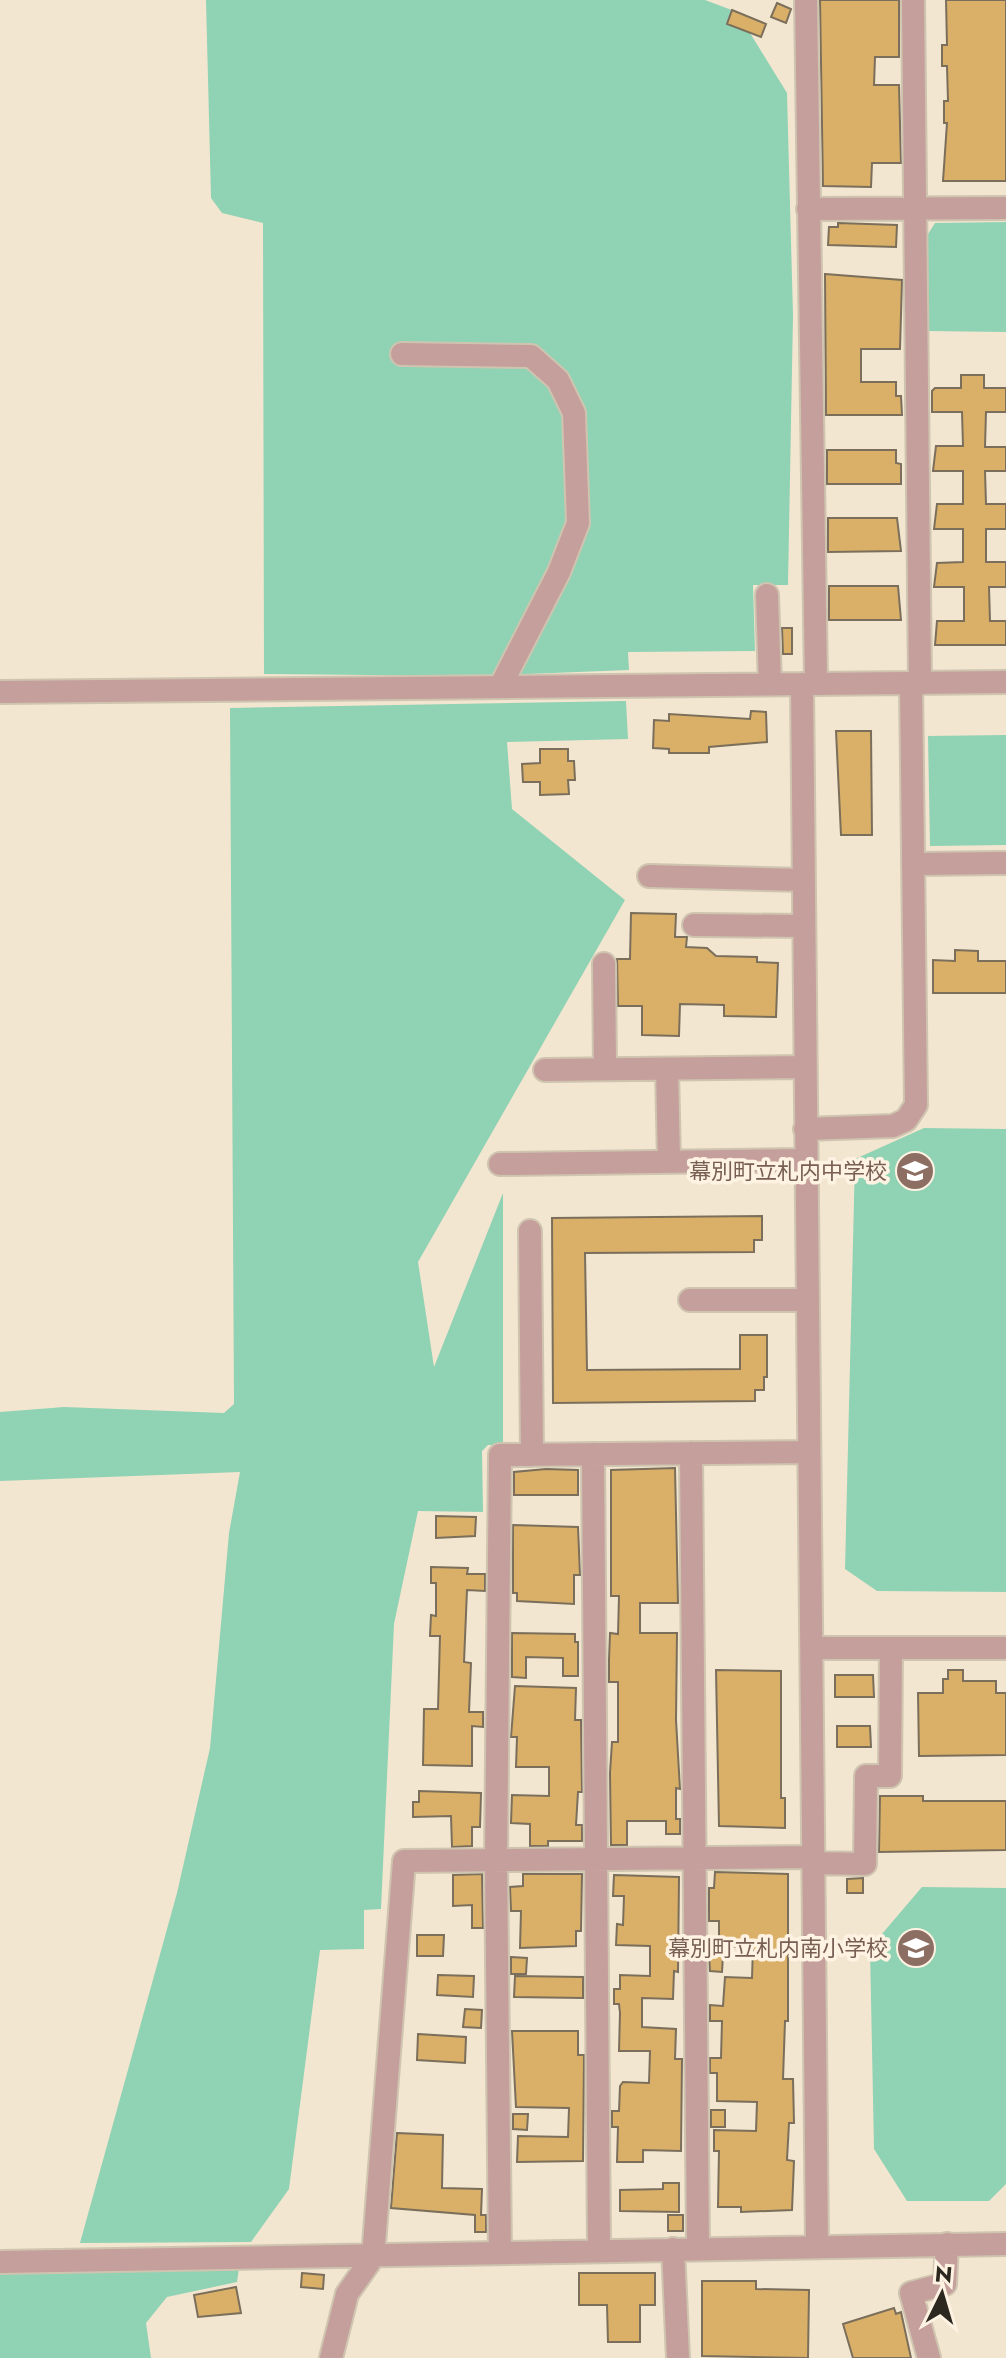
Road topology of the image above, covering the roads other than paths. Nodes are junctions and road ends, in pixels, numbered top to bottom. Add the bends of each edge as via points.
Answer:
1 (806, 0) edge
2 (913, 0) edge
3 (1006, 208) edge
4 (808, 209) junction
5 (914, 209) junction
6 (402, 354) dead end
7 (767, 595) dead end
8 (1006, 682) edge
9 (770, 684) junction
10 (809, 684) junction
11 (916, 684) junction
12 (500, 687) junction
13 (0, 692) edge
14 (1006, 863) edge
15 (913, 864) junction
16 (649, 876) dead end
17 (803, 880) junction
18 (694, 925) dead end
19 (803, 926) junction
20 (604, 964) dead end
21 (804, 1067) junction
22 (605, 1069) junction
23 (667, 1069) junction
24 (545, 1070) dead end
25 (805, 1129) junction
26 (805, 1160) junction
27 (669, 1162) junction
28 (500, 1164) dead end
29 (530, 1231) dead end
30 (690, 1300) dead end
31 (806, 1300) junction
32 (807, 1452) junction
33 (691, 1453) junction
34 (593, 1454) junction
35 (532, 1455) junction
36 (812, 1648) junction
37 (891, 1648) junction
38 (1006, 1648) edge
39 (695, 1858) junction
40 (597, 1859) junction
41 (496, 1860) junction
42 (812, 1860) junction
43 (947, 2244) junction
44 (1006, 2244) edge
45 (817, 2246) junction
46 (698, 2248) junction
47 (673, 2249) junction
48 (599, 2250) junction
49 (500, 2253) junction
50 (373, 2257) junction
51 (0, 2262) edge
52 (331, 2358) edge
53 (678, 2358) edge
54 (929, 2358) edge

1 - 4 street
2 - 5 street
3 - 5 street
4 - 5 street
4 - 10 street
5 - 11 street
6 - 12 street via 531,356 558,380 574,413 578,523
7 - 9 street
8 - 11 street
9 - 10 street
9 - 12 street
10 - 11 street
10 - 17 street
11 - 15 street
12 - 13 street
14 - 15 street
15 - 25 street via 916,1105 906,1120 893,1126
16 - 17 street
17 - 19 street
18 - 19 street
19 - 21 street
20 - 22 street
21 - 23 street
21 - 25 street
22 - 23 street
22 - 24 street
23 - 27 street
25 - 26 street
26 - 27 street
26 - 31 street
27 - 28 street
29 - 35 street
30 - 31 street
31 - 32 street
32 - 33 street
32 - 36 street
33 - 34 street
33 - 39 street
34 - 35 street
34 - 40 street
35 - 41 street via 500,1455
36 - 37 street
36 - 42 street
37 - 38 street
37 - 42 street via 890,1776 866,1776 865,1864
39 - 40 street
39 - 42 street
39 - 46 street
40 - 41 street
40 - 48 street
41 - 49 street
41 - 50 street via 404,1861
42 - 45 street
43 - 44 street
43 - 45 street
43 - 54 street via 945,2284 911,2293
45 - 46 street
46 - 47 street
47 - 48 street
47 - 53 street
48 - 49 street
49 - 50 street
50 - 51 street
50 - 52 street via 347,2294

